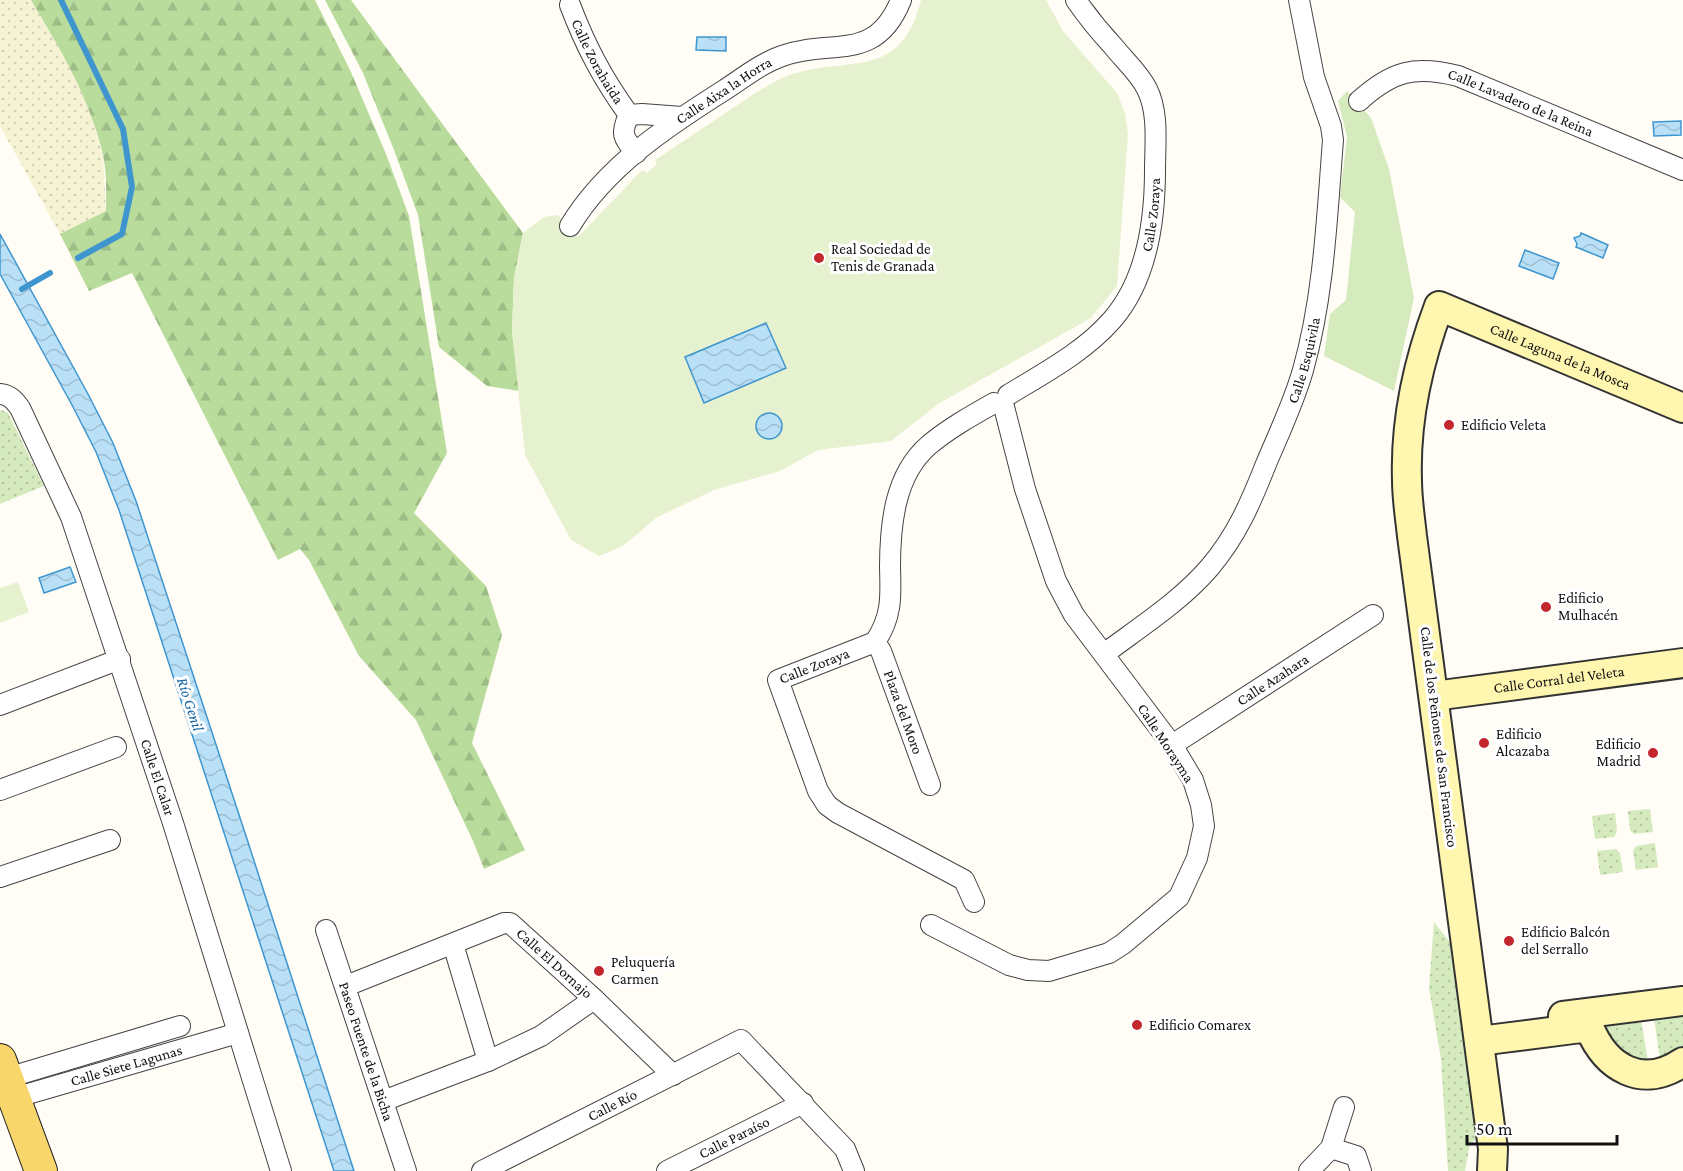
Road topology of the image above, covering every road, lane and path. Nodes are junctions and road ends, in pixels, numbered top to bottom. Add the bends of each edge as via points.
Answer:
1 (901, 0) edge
2 (1076, 0) edge
3 (1299, 0) edge
4 (567, 2) edge
5 (1359, 101) dead end
6 (629, 115) junction
7 (682, 117) junction
8 (636, 153) junction
9 (1683, 170) edge
10 (570, 226) dead end
11 (1439, 306) joint
12 (3, 395) edge
13 (1002, 402) junction
14 (1683, 408) edge
15 (1372, 615) dead end
16 (875, 642) junction
17 (1104, 654) junction
18 (120, 659) junction
19 (1683, 663) edge
20 (1434, 696) junction
21 (0, 705) edge
22 (1172, 745) junction
23 (116, 747) dead end
24 (930, 785) dead end
25 (0, 790) edge
26 (110, 840) dead end
27 (0, 877) edge
28 (974, 902) dead end
29 (931, 925) dead end
30 (326, 930) dead end
31 (453, 944) junction
32 (346, 986) junction
33 (594, 999) junction
34 (1683, 1001) edge
35 (1588, 1020) junction
36 (180, 1026) dead end
37 (238, 1033) junction
38 (1478, 1035) junction
39 (488, 1061) junction
40 (1683, 1062) edge
41 (672, 1075) junction
42 (7, 1079) edge
43 (383, 1101) junction
44 (803, 1103) junction
45 (1344, 1107) dead end
46 (1331, 1148) junction
47 (691, 1166) edge
48 (41, 1171) edge
49 (281, 1171) edge
50 (406, 1171) edge
51 (482, 1171) edge
52 (667, 1171) edge
53 (854, 1171) edge
54 (1309, 1171) edge
55 (1361, 1171) edge
56 (1492, 1171) edge

1 - 7 street, Calle Aixa la Horra via 895,15 871,39 782,56
2 - 13 street, Calle Zoraya via 1134,70 1154,105 1155,192 1149,243 1133,286 1112,320 1076,351
3 - 17 street, Calle Esquivila via 1314,77 1333,140 1318,297 1302,371 1244,518 1228,544 1183,593
4 - 6 street, Calle Zorahaida via 585,44
5 - 9 street, Calle Lavadero de la Reina via 1377,84 1398,75 1417,70 1437,71 1458,76
6 - 7 street, Calle Zorahaida
6 - 8 street, Calle Zorahaida via 623,128 624,138
7 - 8 street, Calle Aixa la Horra
8 - 10 street, Calle Aixa la Horra via 609,176
11 - 14 street, Calle Laguna de la Mosca
11 - 20 street, Calle de los Peñones de San Francisco via 1419,364 1407,480
12 - 18 street, Calle El Calar via 20,408 71,517
13 - 16 street, Calle Zoraya via 962,421 927,447 910,466 894,509 891,603 885,628
13 - 17 street, Calle Morayma via 1025,489 1056,581 1074,615
15 - 22 street, Calle Azahara
16 - 24 street, Plaza del Moro
16 - 28 street, Calle Zoraya via 778,680 819,791 838,813 964,880
17 - 22 street, Calle Morayma
18 - 21 street
18 - 37 street, Calle El Calar
19 - 20 street, Calle Corral del Veleta
20 - 38 street, Calle de los Peñones de San Francisco
22 - 29 street, Calle Morayma via 1193,780 1202,805 1204,826 1197,858 1179,897 1123,945 1049,971 1028,970 1010,965
23 - 25 street
26 - 27 street
30 - 32 street, Paseo Fuente de la Bicha
31 - 32 street, Calle El Dornajo
31 - 33 street, Calle El Dornajo via 510,923
31 - 39 street
32 - 43 street, Paseo Fuente de la Bicha
33 - 39 street via 540,1036
33 - 41 street, Calle El Dornajo
34 - 35 street
35 - 38 street
35 - 40 street via 1595,1041 1619,1068 1656,1075
36 - 42 street, Calle Siete Lagunas
37 - 42 street, Calle Siete Lagunas
37 - 49 street, Calle El Calar
38 - 56 street, Calle de los Peñones de San Francisco via 1493,1149
39 - 43 street
41 - 44 street, Calle Río via 741,1040
41 - 51 street, Calle Río
42 - 48 main road
43 - 50 street, Paseo Fuente de la Bicha
44 - 47 street, Calle Paraíso
44 - 53 street via 845,1149
45 - 46 street
46 - 54 street
46 - 55 street via 1356,1156
47 - 52 street, Calle Paraíso

